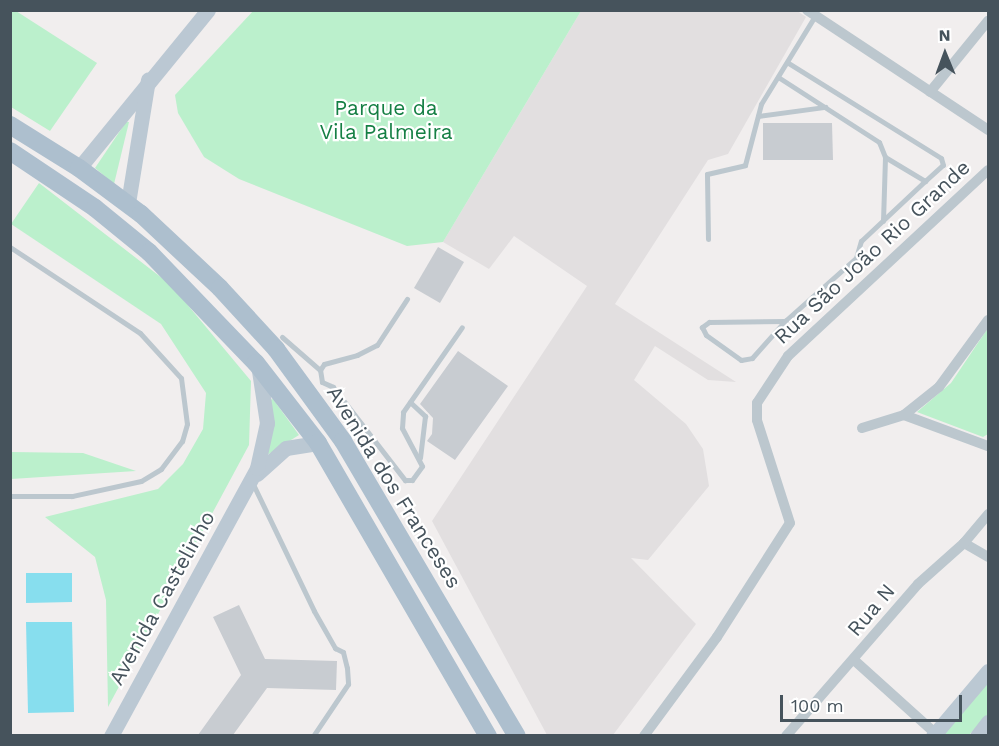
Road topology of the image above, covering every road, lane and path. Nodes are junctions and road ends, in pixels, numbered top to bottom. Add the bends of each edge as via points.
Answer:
1 (208, 10) edge
2 (811, 13) edge
3 (988, 21) edge
4 (787, 62) junction
5 (778, 76) junction
6 (148, 80) junction
7 (930, 92) junction
8 (826, 107) junction
9 (758, 116) junction
10 (10, 125) edge
11 (988, 130) edge
12 (10, 151) edge
13 (885, 157) junction
14 (79, 168) junction
15 (988, 170) edge
16 (926, 181) junction
17 (128, 203) junction
18 (883, 220) junction
19 (708, 239) dead end
20 (10, 247) edge
21 (407, 299) dead end
22 (988, 320) edge
23 (785, 321) junction
24 (462, 327) dead end
25 (282, 337) dead end
26 (256, 363) junction
27 (320, 370) junction
28 (316, 387) junction
29 (410, 402) junction
30 (904, 415) junction
31 (862, 428) dead end
32 (318, 443) junction
33 (988, 446) edge
34 (420, 459) junction
35 (251, 481) junction
36 (10, 496) edge
37 (988, 514) edge
38 (964, 543) junction
39 (988, 557) edge
40 (854, 660) junction
41 (988, 671) edge
42 (934, 734) edge
43 (111, 735) edge
44 (313, 735) edge
45 (488, 735) edge
46 (517, 735) edge
47 (644, 735) edge
48 (786, 735) edge

1 - 6 street
2 - 4 lane
2 - 7 street
3 - 7 street
4 - 5 lane
4 - 16 lane via 941,158 943,165
5 - 8 lane
5 - 9 lane
6 - 14 street
6 - 17 street
7 - 11 street
8 - 9 lane
8 - 13 lane via 879,142
9 - 19 lane via 745,165 707,174
10 - 14 main road, Avenida dos Franceses
12 - 26 main road, Avenida dos Franceses via 95,208 149,252
13 - 16 lane
13 - 18 lane
14 - 17 main road, Avenida dos Franceses
15 - 47 street, Rua São João Rio Grande via 788,356 757,403 757,420 790,523 717,638
16 - 18 lane
17 - 28 main road, Avenida dos Franceses via 236,303
18 - 23 lane via 861,241 856,258
20 - 36 lane via 148,341 181,378 187,424 182,441 161,469 141,481 72,496
21 - 27 lane via 376,345 357,356 326,362
22 - 30 street via 950,374
23 - 23 lane via 709,322 702,327 706,335 748,360
24 - 29 lane
25 - 27 lane
26 - 32 main road, Avenida dos Franceses
26 - 35 street, Avenida Castelinho via 266,399 267,423
27 - 28 lane
28 - 34 lane via 333,387 405,480 412,480 422,466
28 - 46 main road, Avenida dos Franceses via 349,451
29 - 34 lane via 403,412 402,428
29 - 34 lane via 425,416
30 - 31 street
30 - 33 street
32 - 35 street, Avenida Castelinho via 286,448
32 - 45 main road, Avenida dos Franceses
35 - 43 street, Avenida Castelinho
35 - 44 lane via 314,611 335,648 343,652 347,668 348,684
37 - 38 street, Rua N
38 - 39 street
38 - 40 street, Rua N via 918,584
40 - 42 street
40 - 48 street, Rua N
41 - 42 street

